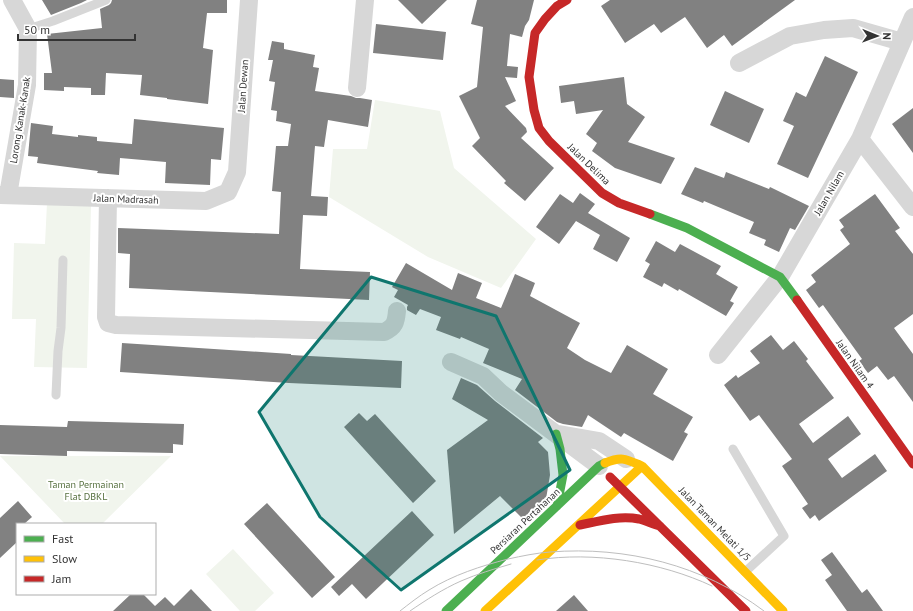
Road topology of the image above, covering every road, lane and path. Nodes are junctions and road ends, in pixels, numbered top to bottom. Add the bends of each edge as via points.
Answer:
1 (106, 0) edge
2 (249, 0) edge
3 (365, 0) edge
4 (567, 0) edge
5 (17, 1) edge
6 (913, 17) edge
7 (28, 29) junction
8 (902, 42) junction
9 (739, 63) dead end
10 (357, 88) dead end
11 (860, 139) junction
12 (237, 172) joint
13 (4, 195) edge
14 (108, 198) junction
15 (913, 207) edge
16 (63, 260) dead end
17 (780, 277) junction
18 (397, 311) dead end
19 (718, 355) dead end
20 (451, 362) dead end
21 (56, 395) dead end
22 (556, 434) junction
23 (733, 449) dead end
24 (911, 456) edge
25 (626, 459) junction
26 (599, 466) junction
27 (642, 466) junction
28 (621, 487) junction
29 (557, 506) junction
30 (579, 525) junction
31 (661, 526) junction
32 (745, 572) junction
33 (446, 611) edge
34 (486, 611) edge
35 (746, 611) edge
36 (784, 611) edge

1 - 7 lane
2 - 12 street, Jalan Dewan
3 - 10 street
4 - 17 main road, Jalan Delima via 557,6 535,33 530,77 539,128 602,192 618,203 687,228
5 - 7 street, Lorong Kanak-Kanak
6 - 8 street, Jalan Nilam
7 - 13 street, Lorong Kanak-Kanak via 27,84
8 - 9 street via 853,28 824,30 790,36
8 - 11 street, Jalan Nilam
11 - 15 street
11 - 17 street, Jalan Nilam
12 - 14 street, Jalan Madrasah via 228,192 206,202
13 - 14 street, Jalan Madrasah
14 - 18 street via 108,323 384,332 393,326
16 - 21 lane
17 - 19 street, Jalan Nilam
17 - 24 main road, Jalan Nilam 4
20 - 22 street via 483,376 501,393
22 - 25 street via 599,441
22 - 26 street
22 - 29 main road via 563,475
23 - 32 lane via 784,536
25 - 26 main road, Persiaran Pertahanan via 613,460
25 - 27 main road, Jalan Taman Melati 1/5
26 - 28 main road
26 - 29 main road, Persiaran Pertahanan
27 - 28 main road
27 - 32 main road, Jalan Taman Melati 1/5
28 - 30 main road
28 - 31 main road
29 - 33 main road, Persiaran Pertahanan
30 - 31 main road via 609,518 623,518 638,519
30 - 34 main road
31 - 35 main road
32 - 36 main road, Jalan Taman Melati 1/5

